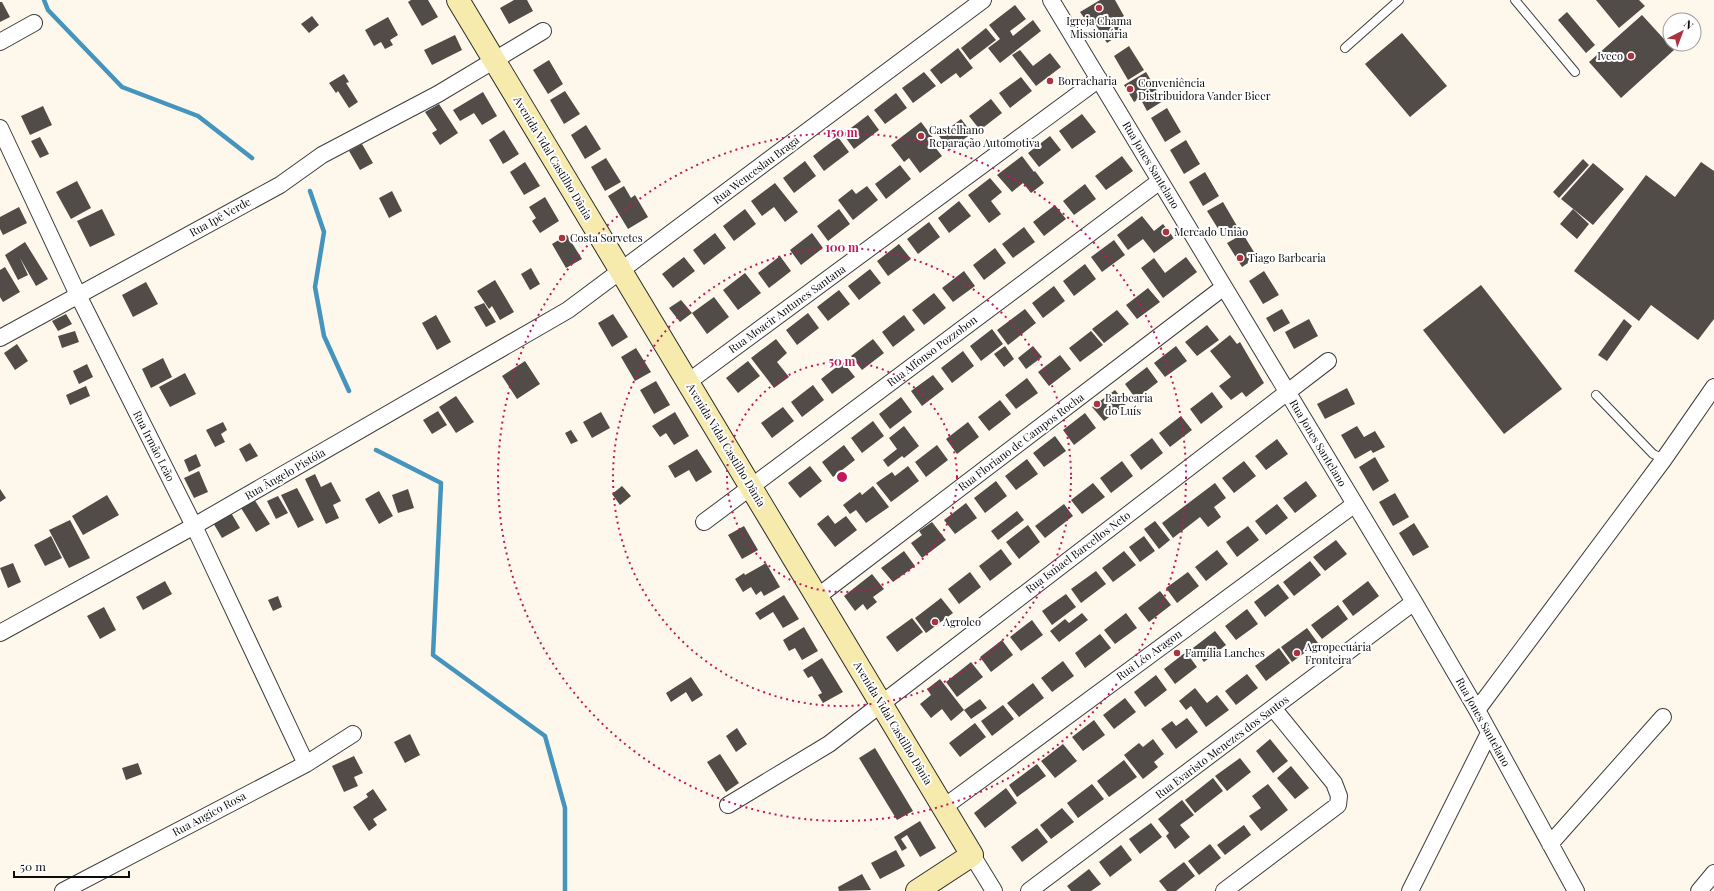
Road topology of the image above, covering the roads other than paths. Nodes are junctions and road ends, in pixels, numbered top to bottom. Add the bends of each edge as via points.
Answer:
1 (458, 0) edge
2 (983, 0) edge
3 (1051, 0) edge
4 (1399, 0) edge
5 (1515, 0) edge
6 (34, 23) dead end
7 (543, 31) dead end
8 (0, 42) edge
9 (1345, 48) dead end
10 (495, 61) junction
11 (1575, 72) dead end
12 (1099, 79) junction
13 (0, 128) edge
14 (1160, 181) junction
15 (621, 271) junction
16 (1224, 287) junction
17 (78, 295) junction
18 (568, 310) joint
19 (0, 338) edge
20 (1328, 361) dead end
21 (688, 382) junction
22 (1714, 386) edge
23 (1287, 392) junction
24 (1596, 395) dead end
25 (1664, 459) junction
26 (751, 487) junction
27 (1355, 504) junction
28 (704, 522) dead end
29 (194, 526) junction
30 (817, 597) junction
31 (1414, 602) junction
32 (0, 633) edge
33 (881, 703) junction
34 (1273, 708) junction
35 (1477, 710) junction
36 (1662, 717) dead end
37 (1489, 733) junction
38 (353, 734) dead end
39 (306, 764) junction
40 (728, 805) dead end
41 (944, 807) junction
42 (1550, 844) junction
43 (972, 855) junction
44 (1714, 873) edge
45 (63, 891) edge
46 (917, 891) edge
47 (994, 891) edge
48 (1029, 891) edge
49 (1224, 891) edge
50 (1410, 891) edge
51 (1576, 891) edge
52 (1699, 891) edge

1 - 10 street, Avenida Vidal Castilho Dânia
2 - 15 street, Rua Wenceslau Braga
3 - 12 street, Rua Jones Santelano
4 - 9 lane
5 - 11 lane
6 - 8 street
7 - 10 street, Rua Ipê Verde
10 - 15 street, Avenida Vidal Castilho Dânia
10 - 17 street, Rua Ipê Verde via 322,155 280,185
12 - 14 street, Rua Jones Santelano
12 - 21 street, Rua Moacir Antunes Santana
13 - 17 street, Rua Irmão Leão
14 - 16 street, Rua Jones Santelano
14 - 26 street, Rua Affonso Pozzobon
15 - 18 street, Rua Wenceslau Braga
15 - 21 street, Avenida Vidal Castilho Dânia
16 - 23 street, Rua Jones Santelano
16 - 30 street, Rua Floriano de Campos Rocha
17 - 19 street, Rua Ipê Verde
17 - 29 street, Rua Irmão Leão
18 - 29 street, Rua Ângelo Pistóia
20 - 23 street, Rua Ismael Barcellos Neto
21 - 26 street, Avenida Vidal Castilho Dânia
22 - 25 street
23 - 27 street, Rua Jones Santelano
23 - 33 street, Rua Ismael Barcellos Neto
24 - 25 lane via 1653,454
25 - 35 street
26 - 28 street, Rua Affonso Pozzobon
26 - 30 street, Avenida Vidal Castilho Dânia
27 - 31 street, Rua Jones Santelano
27 - 41 street, Rua Léo Aragon
29 - 32 street, Rua Ângelo Pistóia
29 - 39 street, Rua Irmão Leão
30 - 33 street, Avenida Vidal Castilho Dânia
31 - 34 street, Rua Evaristo Menezes dos Santos
31 - 35 street, Rua Jones Santelano
33 - 40 street, Rua Ismael Barcellos Neto via 829,744
33 - 41 street, Avenida Vidal Castilho Dânia
34 - 48 street, Rua Evaristo Menezes dos Santos
34 - 49 street via 1334,783 1339,796 1338,806
35 - 37 street, Rua Jones Santelano
36 - 42 street
37 - 42 street, Rua Jones Santelano
37 - 50 street
38 - 39 street, Rua Angico Rosa
39 - 45 street, Rua Angico Rosa
41 - 43 street, Avenida Vidal Castilho Dânia
42 - 51 street, Rua Jones Santelano
43 - 46 street
43 - 47 street, Avenida Vidal Castilho Dânia
44 - 52 street

